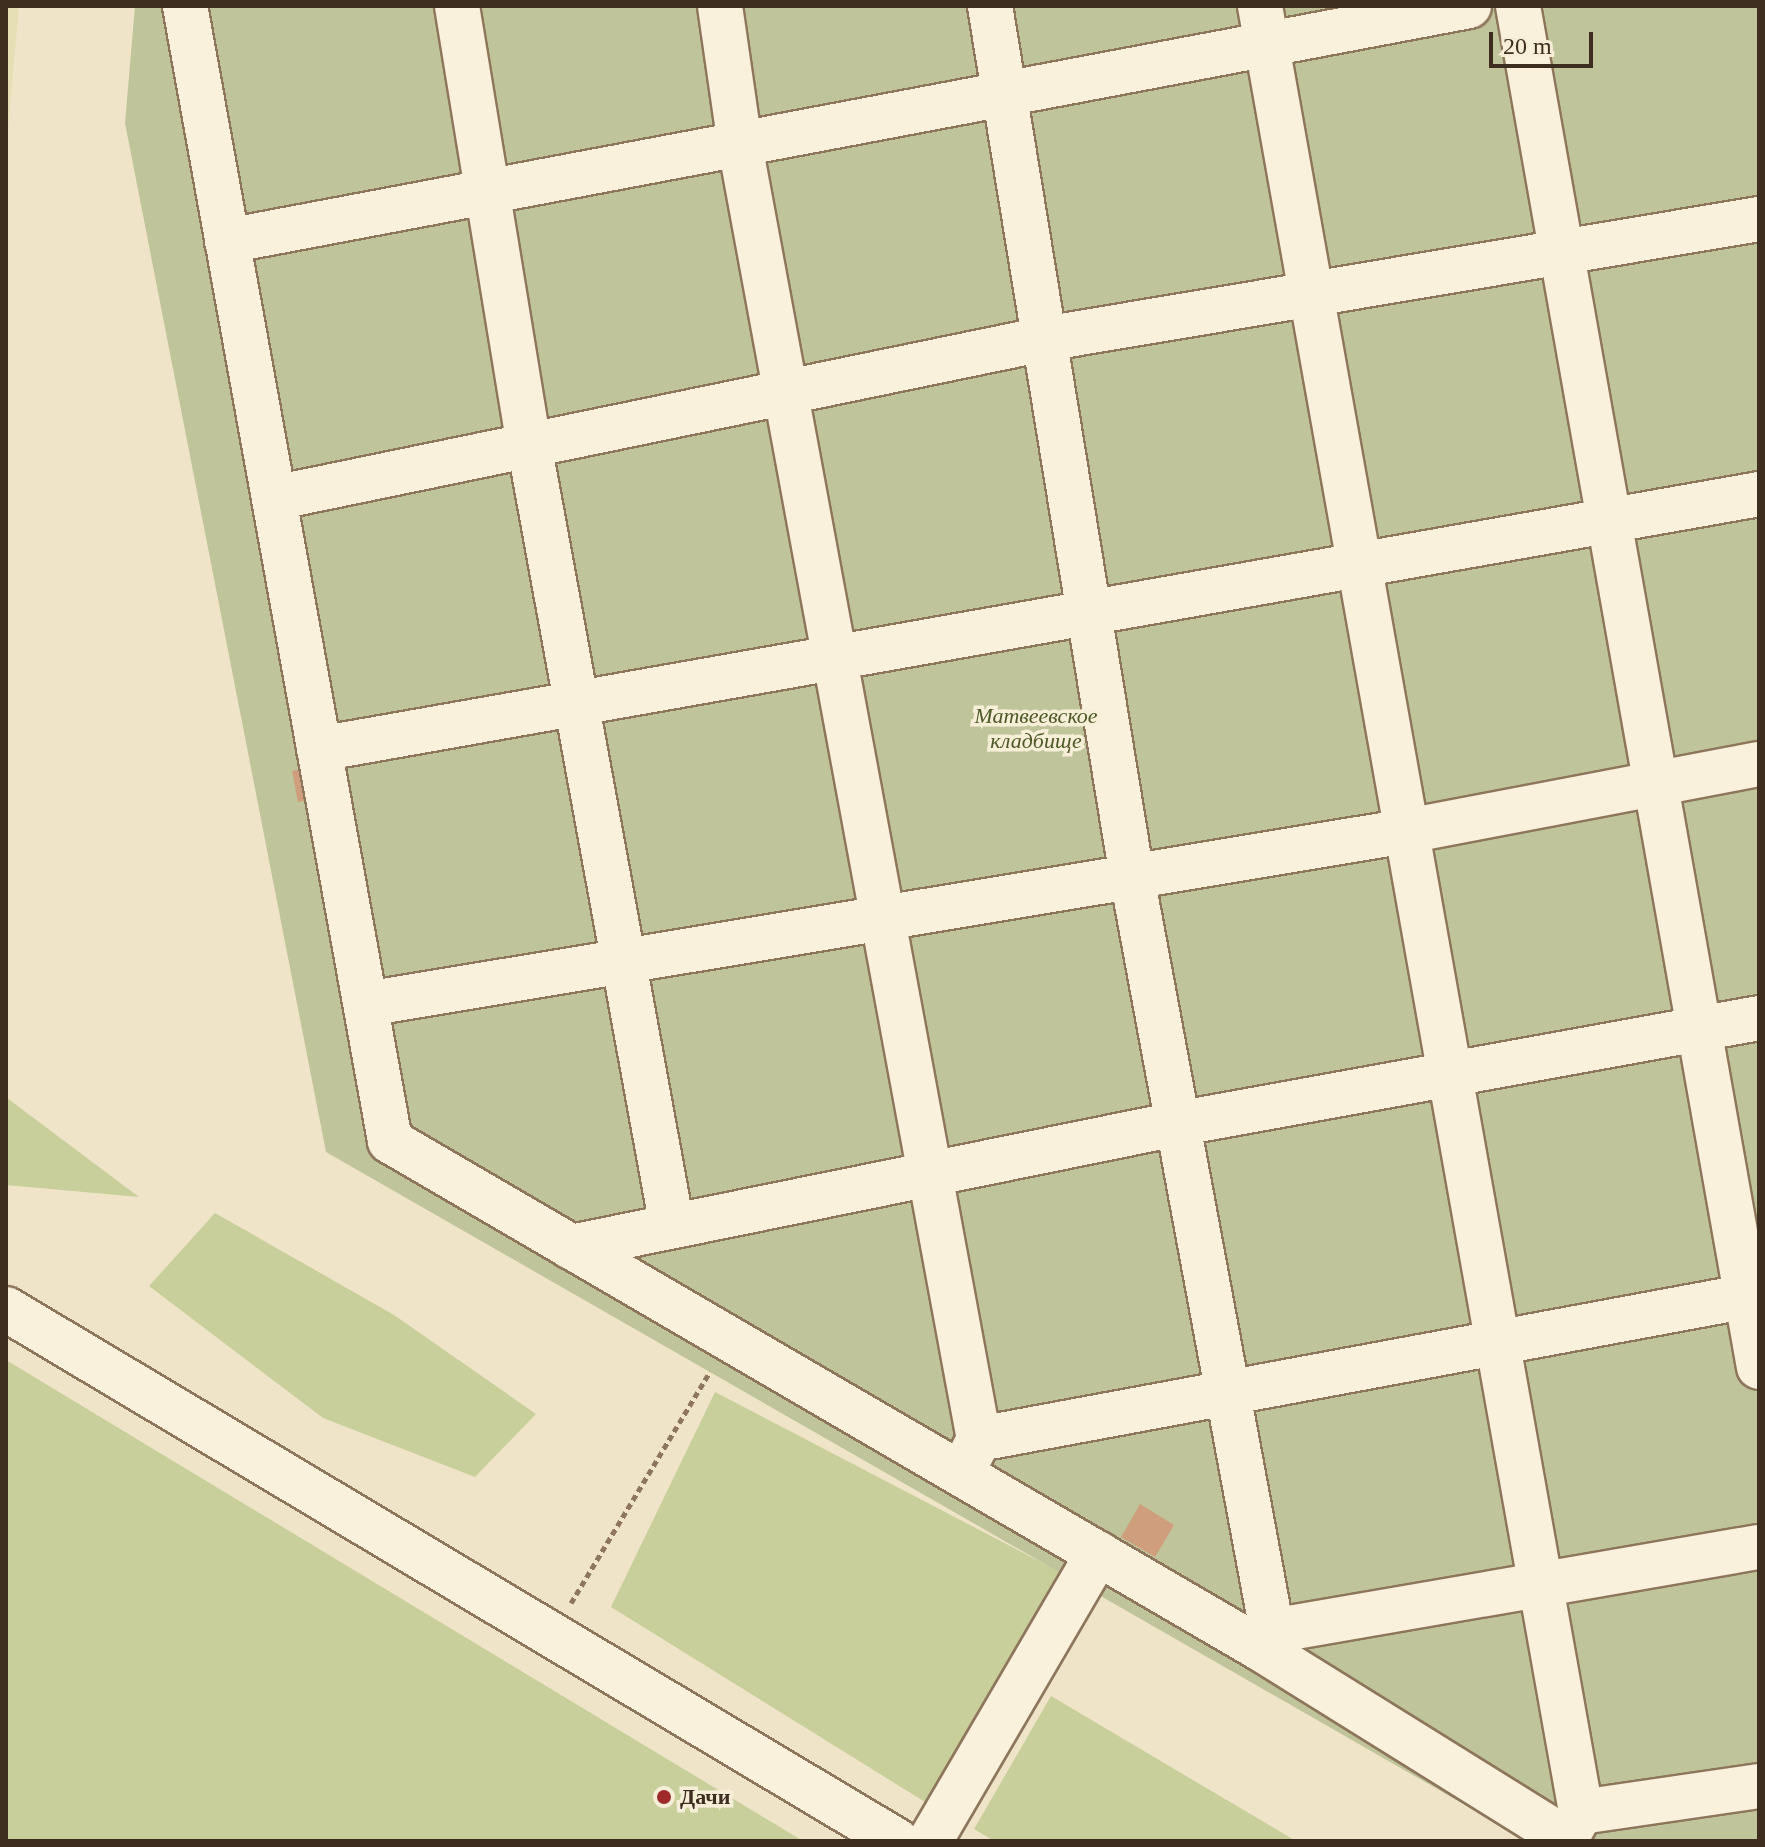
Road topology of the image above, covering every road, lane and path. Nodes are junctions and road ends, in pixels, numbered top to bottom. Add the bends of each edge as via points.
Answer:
1 (185, 6) edge
2 (457, 6) edge
3 (720, 6) edge
4 (990, 6) edge
5 (1469, 6) edge
6 (1518, 6) edge
7 (1264, 25) edge
8 (1003, 94) junction
9 (740, 145) junction
10 (487, 192) junction
11 (1759, 219) edge
12 (227, 241) junction
13 (1561, 252) junction
14 (1311, 294) junction
15 (1044, 339) junction
16 (785, 390) junction
17 (529, 444) junction
18 (1759, 494) edge
19 (274, 498) junction
20 (1609, 519) junction
21 (1359, 562) junction
22 (1086, 610) junction
23 (834, 656) junction
24 (577, 702) junction
25 (319, 749) junction
26 (1759, 764) edge
27 (1655, 784) junction
28 (1407, 831) junction
29 (1132, 877) junction
30 (883, 918) junction
31 (626, 961) junction
32 (366, 1004) junction
33 (1759, 1018) edge
34 (1699, 1029) junction
35 (1450, 1074) junction
36 (1176, 1124) junction
37 (930, 1174) junction
38 (672, 1226) junction
39 (571, 1247) junction
40 (1753, 1295) edge
41 (6, 1309) edge
42 (730, 1339) junction
43 (1498, 1343) junction
44 (1759, 1367) edge
45 (1229, 1392) junction
46 (970, 1457) junction
47 (1759, 1547) edge
48 (1098, 1554) junction
49 (1542, 1587) junction
50 (552, 1635) junction
51 (1266, 1640) junction
52 (1759, 1786) edge
53 (1572, 1831) edge
54 (897, 1841) edge
55 (930, 1841) edge

1 - 12 street
2 - 10 street
3 - 9 street
4 - 8 street
5 - 7 street
6 - 13 street
7 - 8 street
7 - 14 street
8 - 9 street
8 - 15 street
9 - 10 street
9 - 16 street
10 - 12 street
10 - 17 street
11 - 13 street
12 - 19 street
13 - 14 street
13 - 20 street
14 - 15 street
14 - 21 street
15 - 16 street
15 - 22 street
16 - 17 street
16 - 23 street
17 - 19 street
17 - 24 street
18 - 20 street
19 - 25 street
20 - 21 street
20 - 27 street
21 - 22 street
21 - 28 street
22 - 23 street
22 - 29 street
23 - 24 street
23 - 30 street
24 - 25 street
24 - 31 street
25 - 32 street
26 - 27 street
27 - 28 street
27 - 34 street
28 - 29 street
28 - 35 street
29 - 30 street
29 - 36 street
30 - 31 street
30 - 37 street
31 - 32 street
31 - 38 street
32 - 39 street via 390,1141
33 - 34 street
34 - 35 street
34 - 40 street
35 - 36 street
35 - 43 street
36 - 37 street
36 - 45 street
37 - 38 street
37 - 46 street
38 - 39 street
39 - 42 street
40 - 43 street
40 - 44 street
41 - 50 street
42 - 46 street
42 - 50 path
43 - 45 street
43 - 49 street
45 - 46 street
45 - 51 street
46 - 48 street
47 - 49 street
48 - 51 street
48 - 55 street
49 - 51 street
49 - 53 street
50 - 54 street
51 - 53 street
52 - 53 street

